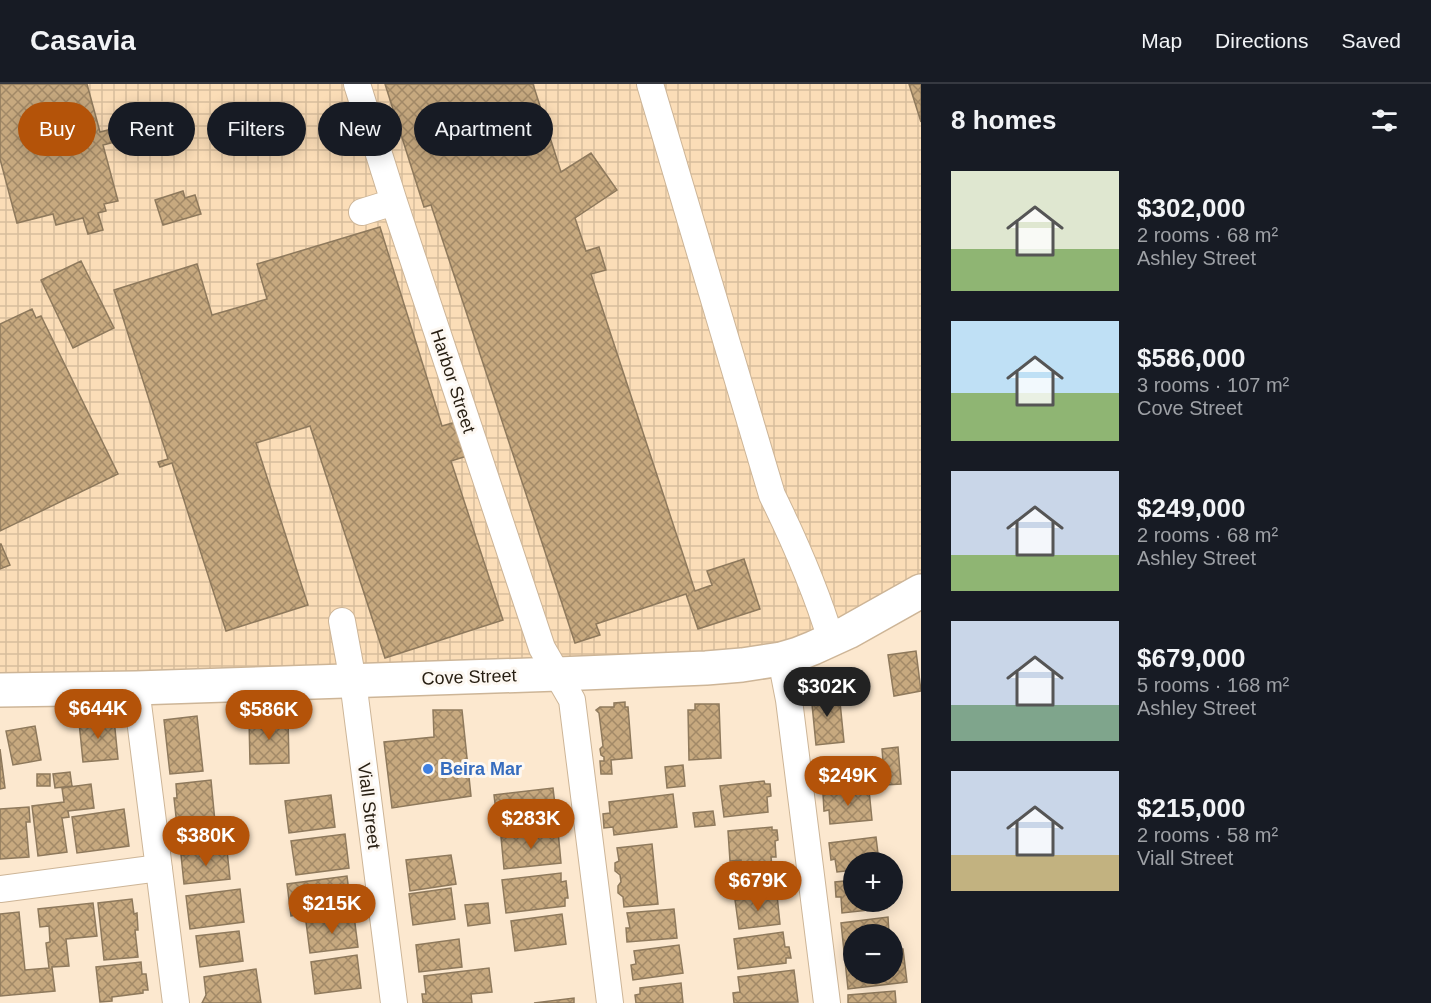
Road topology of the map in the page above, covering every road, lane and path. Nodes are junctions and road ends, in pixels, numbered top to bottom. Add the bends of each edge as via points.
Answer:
1 (357, 84) edge
2 (650, 84) edge
3 (394, 202) junction
4 (362, 212) dead end
5 (921, 591) edge
6 (342, 621) dead end
7 (831, 640) junction
8 (781, 658) junction
9 (558, 674) junction
10 (354, 681) junction
11 (136, 688) junction
12 (0, 690) edge
13 (159, 868) junction
14 (0, 889) edge
15 (176, 1003) edge
16 (394, 1003) edge
17 (610, 1003) edge
18 (827, 1003) edge

1 - 3 street, Harbor Street
2 - 7 street via 772,495 793,537
3 - 4 street
3 - 9 street, Harbor Street via 542,648
5 - 7 main road, Cove Street
6 - 10 street, Viall Street
7 - 8 main road, Cove Street
8 - 9 main road, Cove Street via 706,668
8 - 18 street
9 - 10 main road, Cove Street
9 - 17 street, Harbor Street via 572,700
10 - 11 main road, Cove Street
10 - 16 street, Viall Street
11 - 12 main road, Cove Street
11 - 13 street
13 - 14 street
13 - 15 street

